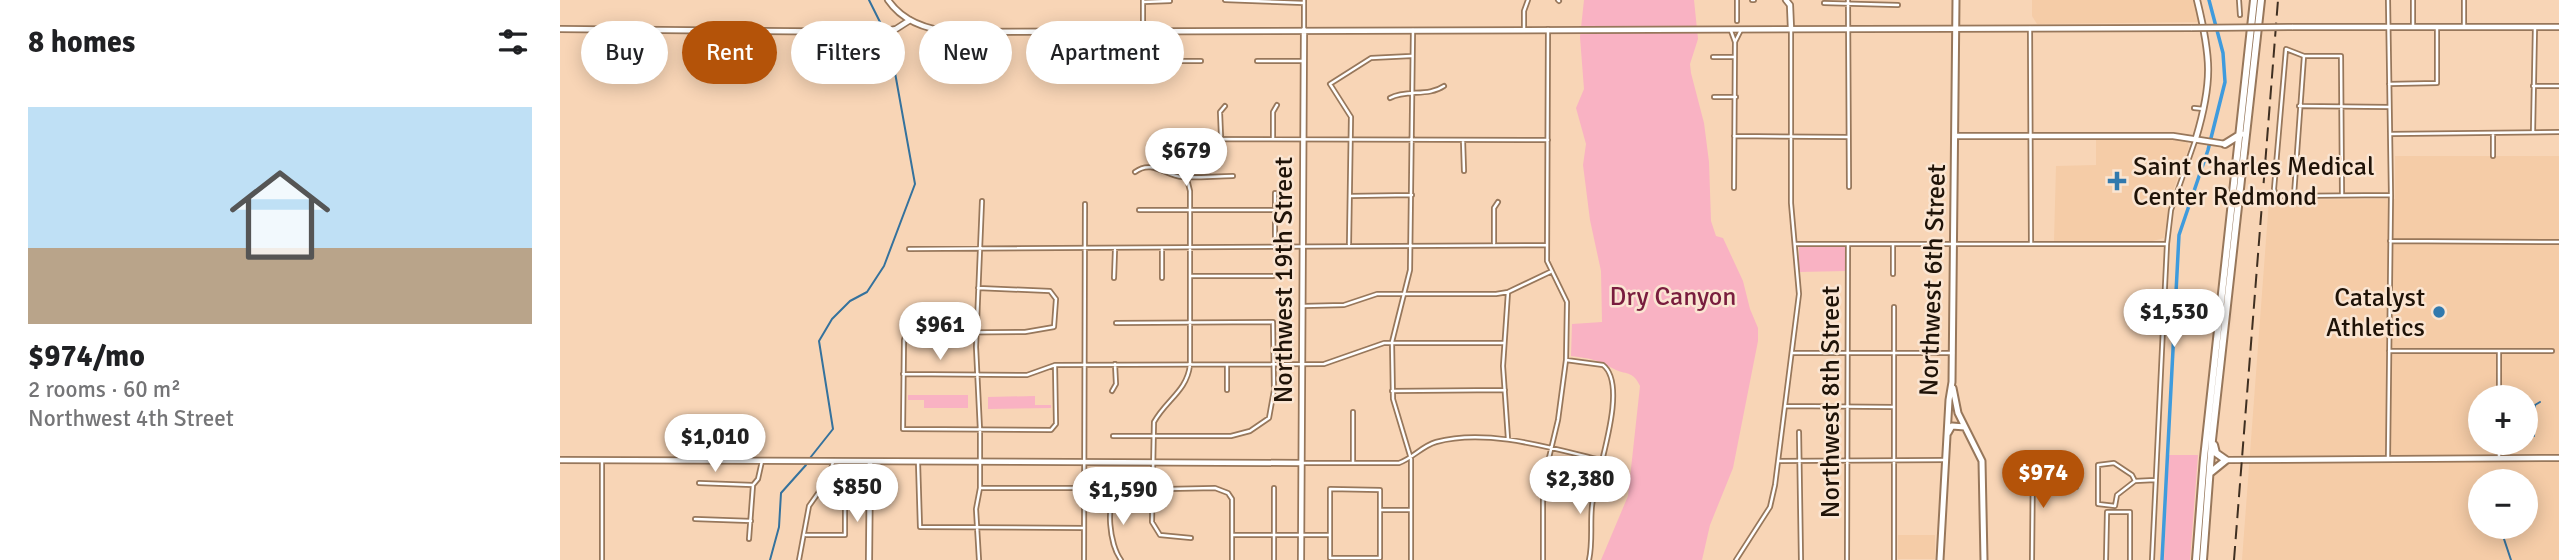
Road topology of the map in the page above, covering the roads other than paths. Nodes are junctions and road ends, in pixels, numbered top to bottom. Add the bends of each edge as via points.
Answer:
1 (888, 0) edge
2 (1528, 0) edge
3 (1737, 0) edge
4 (1786, 0) edge
5 (1956, 0) edge
6 (2197, 0) edge
7 (2239, 0) edge
8 (2254, 0) edge
9 (2260, 0) edge
10 (2388, 0) edge
11 (2413, 0) edge
12 (2464, 0) edge
13 (1143, 1) edge
14 (1170, 1) edge
15 (1225, 1) edge
16 (1304, 1) edge
17 (1848, 1) edge
18 (1824, 3) dead end
19 (1898, 5) dead end
20 (2240, 15) dead end
21 (910, 20) junction
22 (1143, 21) edge
23 (1737, 21) dead end
24 (2388, 27) junction
25 (2413, 27) junction
26 (2437, 27) junction
27 (2463, 27) junction
28 (2535, 27) junction
29 (2559, 27) edge
30 (1848, 28) junction
31 (1956, 28) junction
32 (2030, 28) junction
33 (560, 29) edge
34 (1524, 29) junction
35 (1548, 29) junction
36 (1726, 29) junction
37 (1742, 29) junction
38 (1791, 29) junction
39 (1304, 30) junction
40 (1413, 30) junction
41 (1184, 31) edge
42 (1026, 32) edge
43 (1735, 42) junction
44 (1413, 56) junction
45 (2304, 56) junction
46 (1713, 57) dead end
47 (1735, 57) junction
48 (1184, 61) edge
49 (1201, 61) dead end
50 (1257, 61) dead end
51 (1304, 61) junction
52 (2389, 84) junction
53 (1444, 86) dead end
54 (2533, 86) junction
55 (2559, 86) edge
56 (1412, 93) junction
57 (1714, 97) dead end
58 (1735, 97) junction
59 (1390, 98) dead end
60 (1277, 105) dead end
61 (1225, 106) dead end
62 (2300, 106) junction
63 (2342, 107) junction
64 (2389, 107) junction
65 (2194, 108) dead end
66 (2204, 109) junction
67 (2533, 132) junction
68 (2559, 132) edge
69 (2493, 133) junction
70 (2241, 134) junction
71 (2390, 134) junction
72 (1734, 136) junction
73 (1956, 136) junction
74 (2030, 136) junction
75 (1221, 137) junction
76 (1792, 137) junction
77 (1849, 137) junction
78 (1273, 138) junction
79 (1304, 138) junction
80 (2196, 138) junction
81 (1351, 139) junction
82 (1412, 139) junction
83 (1464, 140) junction
84 (1548, 140) junction
85 (2225, 144) junction
86 (2493, 156) dead end
87 (2238, 157) junction
88 (1464, 171) dead end
89 (1135, 172) dead end
90 (1233, 176) dead end
91 (1187, 177) junction
92 (1849, 187) dead end
93 (1734, 188) dead end
94 (1275, 193) dead end
95 (1350, 195) junction
96 (1412, 195) junction
97 (2294, 195) junction
98 (2342, 195) junction
99 (2390, 195) junction
100 (982, 201) dead end
101 (1498, 202) dead end
102 (1085, 204) dead end
103 (1190, 210) junction
104 (1275, 210) junction
105 (1139, 211) dead end
106 (2390, 241) junction
107 (2559, 242) edge
108 (1954, 243) junction
109 (1349, 244) junction
110 (1410, 244) junction
111 (1494, 244) junction
112 (1795, 244) junction
113 (1848, 244) junction
114 (1893, 244) junction
115 (2031, 244) junction
116 (2168, 244) junction
117 (1547, 245) junction
118 (1275, 246) junction
119 (1303, 246) junction
120 (981, 248) junction
121 (1085, 248) junction
122 (1115, 248) junction
123 (1162, 248) junction
124 (1189, 248) junction
125 (909, 249) dead end
126 (1550, 272) junction
127 (1893, 274) dead end
128 (1190, 276) junction
129 (1273, 276) dead end
130 (1114, 278) dead end
131 (1162, 278) dead end
132 (978, 289) junction
133 (1508, 292) junction
134 (1403, 294) junction
135 (1303, 306) junction
136 (1894, 307) dead end
137 (1116, 323) dead end
138 (1190, 323) junction
139 (977, 331) junction
140 (1392, 342) junction
141 (1504, 343) junction
142 (2389, 351) junction
143 (2499, 351) junction
144 (2552, 351) dead end
145 (1793, 353) junction
146 (1848, 353) junction
147 (1894, 353) junction
148 (1953, 353) junction
149 (1566, 360) junction
150 (1086, 364) junction
151 (1115, 364) junction
152 (1055, 365) junction
153 (1190, 365) junction
154 (1227, 365) junction
155 (1274, 365) junction
156 (1301, 365) junction
157 (977, 373) junction
158 (903, 374) junction
159 (1952, 382) junction
160 (2499, 385) edge
161 (1227, 390) dead end
162 (1505, 390) junction
163 (1112, 391) dead end
164 (1392, 391) junction
165 (1784, 406) junction
166 (1847, 407) junction
167 (1893, 407) junction
168 (1353, 412) dead end
169 (1965, 427) junction
170 (980, 429) junction
171 (1799, 432) dead end
172 (1113, 436) dead end
173 (1152, 436) junction
174 (1946, 436) junction
175 (1508, 439) junction
176 (2212, 440) junction
177 (1550, 448) junction
178 (2388, 458) junction
179 (2499, 458) joint
180 (2559, 458) edge
181 (1411, 459) junction
182 (560, 460) edge
183 (602, 460) junction
184 (1601, 460) junction
185 (1946, 460) junction
186 (2033, 460) dead end
187 (2226, 460) junction
188 (762, 461) junction
189 (1776, 461) junction
190 (1801, 461) junction
191 (1847, 461) junction
192 (1894, 461) junction
193 (833, 462) junction
194 (870, 462) junction
195 (918, 462) junction
196 (980, 462) junction
197 (1084, 463) junction
198 (1301, 463) junction
199 (1353, 463) junction
200 (1152, 464) junction
201 (2209, 474) junction
202 (828, 479) junction
203 (2155, 480) junction
204 (2135, 481) junction
205 (699, 483) dead end
206 (753, 485) junction
207 (2077, 487) dead end
208 (980, 488) junction
209 (1084, 488) junction
210 (1274, 488) dead end
211 (2032, 488) junction
212 (1152, 489) junction
213 (1380, 510) junction
214 (1410, 510) junction
215 (695, 519) dead end
216 (751, 521) junction
217 (978, 528) junction
218 (1084, 528) junction
219 (806, 535) junction
220 (1233, 535) junction
221 (1273, 535) junction
222 (1301, 535) junction
223 (1330, 535) junction
224 (1191, 538) dead end
225 (750, 539) dead end
226 (602, 560) edge
227 (799, 560) edge
228 (869, 560) edge
229 (979, 560) edge
230 (1084, 560) edge
231 (1121, 560) edge
232 (1233, 560) edge
233 (1274, 560) edge
234 (1301, 560) edge
235 (1410, 560) edge
236 (1543, 560) edge
237 (1589, 560) edge
238 (1736, 560) edge
239 (1801, 560) edge
240 (1847, 560) edge
241 (1894, 560) edge
242 (1940, 560) edge
243 (1984, 560) edge
244 (2032, 560) edge
245 (2106, 560) edge
246 (2130, 560) edge
247 (2152, 560) edge
248 (2196, 560) edge
249 (2203, 560) edge

1 - 21 street
2 - 34 street
3 - 23 street
4 - 38 street
5 - 31 main road, Northwest 6th Street
6 - 66 street via 2210,63
7 - 20 street
8 - 70 highway
9 - 176 highway
10 - 24 street
11 - 25 street
12 - 27 street
13 - 14 street
13 - 22 street
15 - 16 street
16 - 39 street, Northwest 19th Street
17 - 18 street
17 - 19 street
17 - 30 street
21 - 33 street via 881,32
21 - 42 street via 938,31
24 - 25 street
24 - 32 street, bridge
24 - 52 street
25 - 26 street
26 - 27 street
26 - 52 street via 2437,83
27 - 28 street
28 - 29 street
28 - 54 street
30 - 31 street
30 - 38 street
30 - 77 street
31 - 32 street
31 - 73 main road, Northwest 6th Street
32 - 74 street
34 - 35 street
34 - 40 street
35 - 36 street
35 - 84 street
36 - 37 street
36 - 43 street
37 - 38 street
37 - 43 street
38 - 76 street
39 - 40 street
39 - 41 street
39 - 51 street, Northwest 19th Street
40 - 44 street
43 - 47 street
44 - 56 street
44 - 81 street via 1371,58 1330,84 1351,117
45 - 62 street
45 - 63 street via 2340,56
45 - 97 street via 2284,51 2274,189 2278,198
46 - 47 street
47 - 58 street
48 - 49 street
50 - 51 street
51 - 79 street, Northwest 19th Street
52 - 64 street
53 - 56 street
54 - 55 street
54 - 67 street
56 - 59 street
56 - 82 street
57 - 58 street
58 - 72 street
60 - 78 street
61 - 75 street via 1220,112
62 - 63 street
62 - 97 street
63 - 64 street
63 - 98 street
64 - 71 street
65 - 66 street
66 - 80 street
67 - 68 street
67 - 69 street
69 - 71 street
69 - 86 street
70 - 85 highway
70 - 87 highway
71 - 99 street
72 - 76 street
72 - 93 street
73 - 74 street
73 - 108 main road, Northwest 6th Street
74 - 80 street
74 - 115 street
75 - 78 street
75 - 91 street via 1185,139
76 - 77 street
76 - 112 street
77 - 92 street
78 - 79 street
79 - 81 street
79 - 119 street, Northwest 19th Street
80 - 85 street
80 - 116 street via 2171,210
81 - 82 street
81 - 95 street
82 - 83 street
82 - 96 street
83 - 84 street
83 - 88 street
84 - 117 street
85 - 87 highway
87 - 248 highway
89 - 91 street via 1156,168
90 - 91 street
91 - 103 street
94 - 104 street
95 - 96 street
95 - 109 street
96 - 110 street
97 - 98 street
98 - 99 street
99 - 106 street
100 - 120 street
101 - 111 street
102 - 121 street
103 - 104 street
103 - 105 street
103 - 124 street
104 - 118 street
106 - 107 street
106 - 142 street
108 - 114 street
108 - 115 street
108 - 148 main road, Northwest 6th Street
109 - 110 street
109 - 119 street
110 - 111 street
110 - 134 street via 1410,270
111 - 117 street
112 - 113 street
112 - 145 street via 1799,294
113 - 114 street
113 - 146 street, Northwest 8th Street
114 - 127 street
115 - 116 street
116 - 203 street
117 - 126 street
118 - 119 street
118 - 124 street
119 - 135 street, Northwest 19th Street
120 - 121 street
120 - 125 street
120 - 132 street
121 - 122 street
121 - 150 street
122 - 123 street
122 - 130 street
123 - 124 street
123 - 131 street
124 - 128 street
126 - 133 street
126 - 149 street via 1565,294
128 - 129 street
128 - 138 street
132 - 139 street
132 - 139 street via 1054,293 1056,317 1054,327
133 - 134 street
133 - 141 street
134 - 135 street via 1377,294 1344,305
134 - 140 street
135 - 156 street, Northwest 19th Street
136 - 147 street
137 - 138 street
138 - 153 street
138 - 155 street via 1273,322
139 - 157 street
139 - 158 street via 906,333
140 - 141 street
140 - 156 street via 1335,363
140 - 164 street
141 - 162 street
142 - 143 street
142 - 178 street
143 - 144 street
143 - 160 street
145 - 146 street
145 - 165 street
146 - 147 street
146 - 166 street, Northwest 8th Street
147 - 148 street
147 - 167 street
148 - 159 main road, Northwest 6th Street
149 - 177 street
149 - 184 street via 1603,365 1612,377 1613,410
150 - 151 street
150 - 152 street
150 - 197 street
151 - 153 street
151 - 163 street
152 - 157 street via 1027,375
152 - 170 street via 1054,428
153 - 154 street
153 - 173 street via 1179,393 1160,410
154 - 155 street
154 - 161 street
155 - 156 street
155 - 173 street via 1269,418 1250,431 1231,436
156 - 198 street, Northwest 19th Street
157 - 158 street
157 - 170 street
158 - 170 street via 903,429
159 - 169 main road
159 - 174 main road, Northwest 6th Street
162 - 164 street
162 - 175 street
164 - 181 street
165 - 166 street
165 - 189 street
166 - 167 street
166 - 191 street, Northwest 8th Street
167 - 192 street
168 - 199 street
169 - 174 main road via 1952,426
169 - 243 main road via 1982,461
170 - 196 street
171 - 190 street
172 - 173 street
173 - 200 street
174 - 185 main road, Northwest 6th Street
175 - 177 street
175 - 181 street via 1435,442
176 - 187 highway via 2216,453
176 - 201 highway
177 - 184 street
177 - 236 street via 1543,483
178 - 179 street
178 - 187 street
179 - 180 street
181 - 199 street
181 - 214 street
182 - 183 street
183 - 188 street
183 - 226 street
184 - 237 street via 1592,505
185 - 192 street
185 - 242 main road, Northwest 6th Street
186 - 211 street
187 - 201 highway
188 - 193 street
188 - 206 street
189 - 190 street
189 - 238 street via 1770,507
190 - 191 street
190 - 239 street
191 - 192 street
191 - 240 street, Northwest 8th Street
192 - 241 street
193 - 194 street
193 - 202 street
194 - 195 street
194 - 228 street
195 - 196 street
195 - 217 street via 920,527
196 - 197 street
196 - 208 street
197 - 200 street
197 - 209 street
198 - 199 street
198 - 200 street
198 - 222 street, Northwest 19th Street
200 - 212 street
201 - 249 highway
202 - 219 street via 809,506
202 - 219 street via 845,488 845,535
203 - 204 street
203 - 247 street
204 - 204 street via 2114,463 2098,465 2098,504 2116,506 2117,495
205 - 206 street
206 - 216 street
207 - 211 street
208 - 209 street
208 - 217 street
209 - 218 street
210 - 221 street
211 - 244 street
212 - 220 street via 1215,488 1228,493
212 - 224 street via 1154,528 1171,538
212 - 231 street via 1119,490 1112,499 1111,541
213 - 214 street
213 - 223 street via 1380,490 1330,489
213 - 223 street via 1380,558 1330,558
214 - 235 street
215 - 216 street
216 - 225 street
217 - 218 street
217 - 229 street
218 - 230 street
219 - 227 street
220 - 221 street
220 - 232 street
221 - 222 street
221 - 233 street
222 - 223 street
222 - 234 street, Northwest 19th Street
245 - 246 street via 2107,512 2130,512

